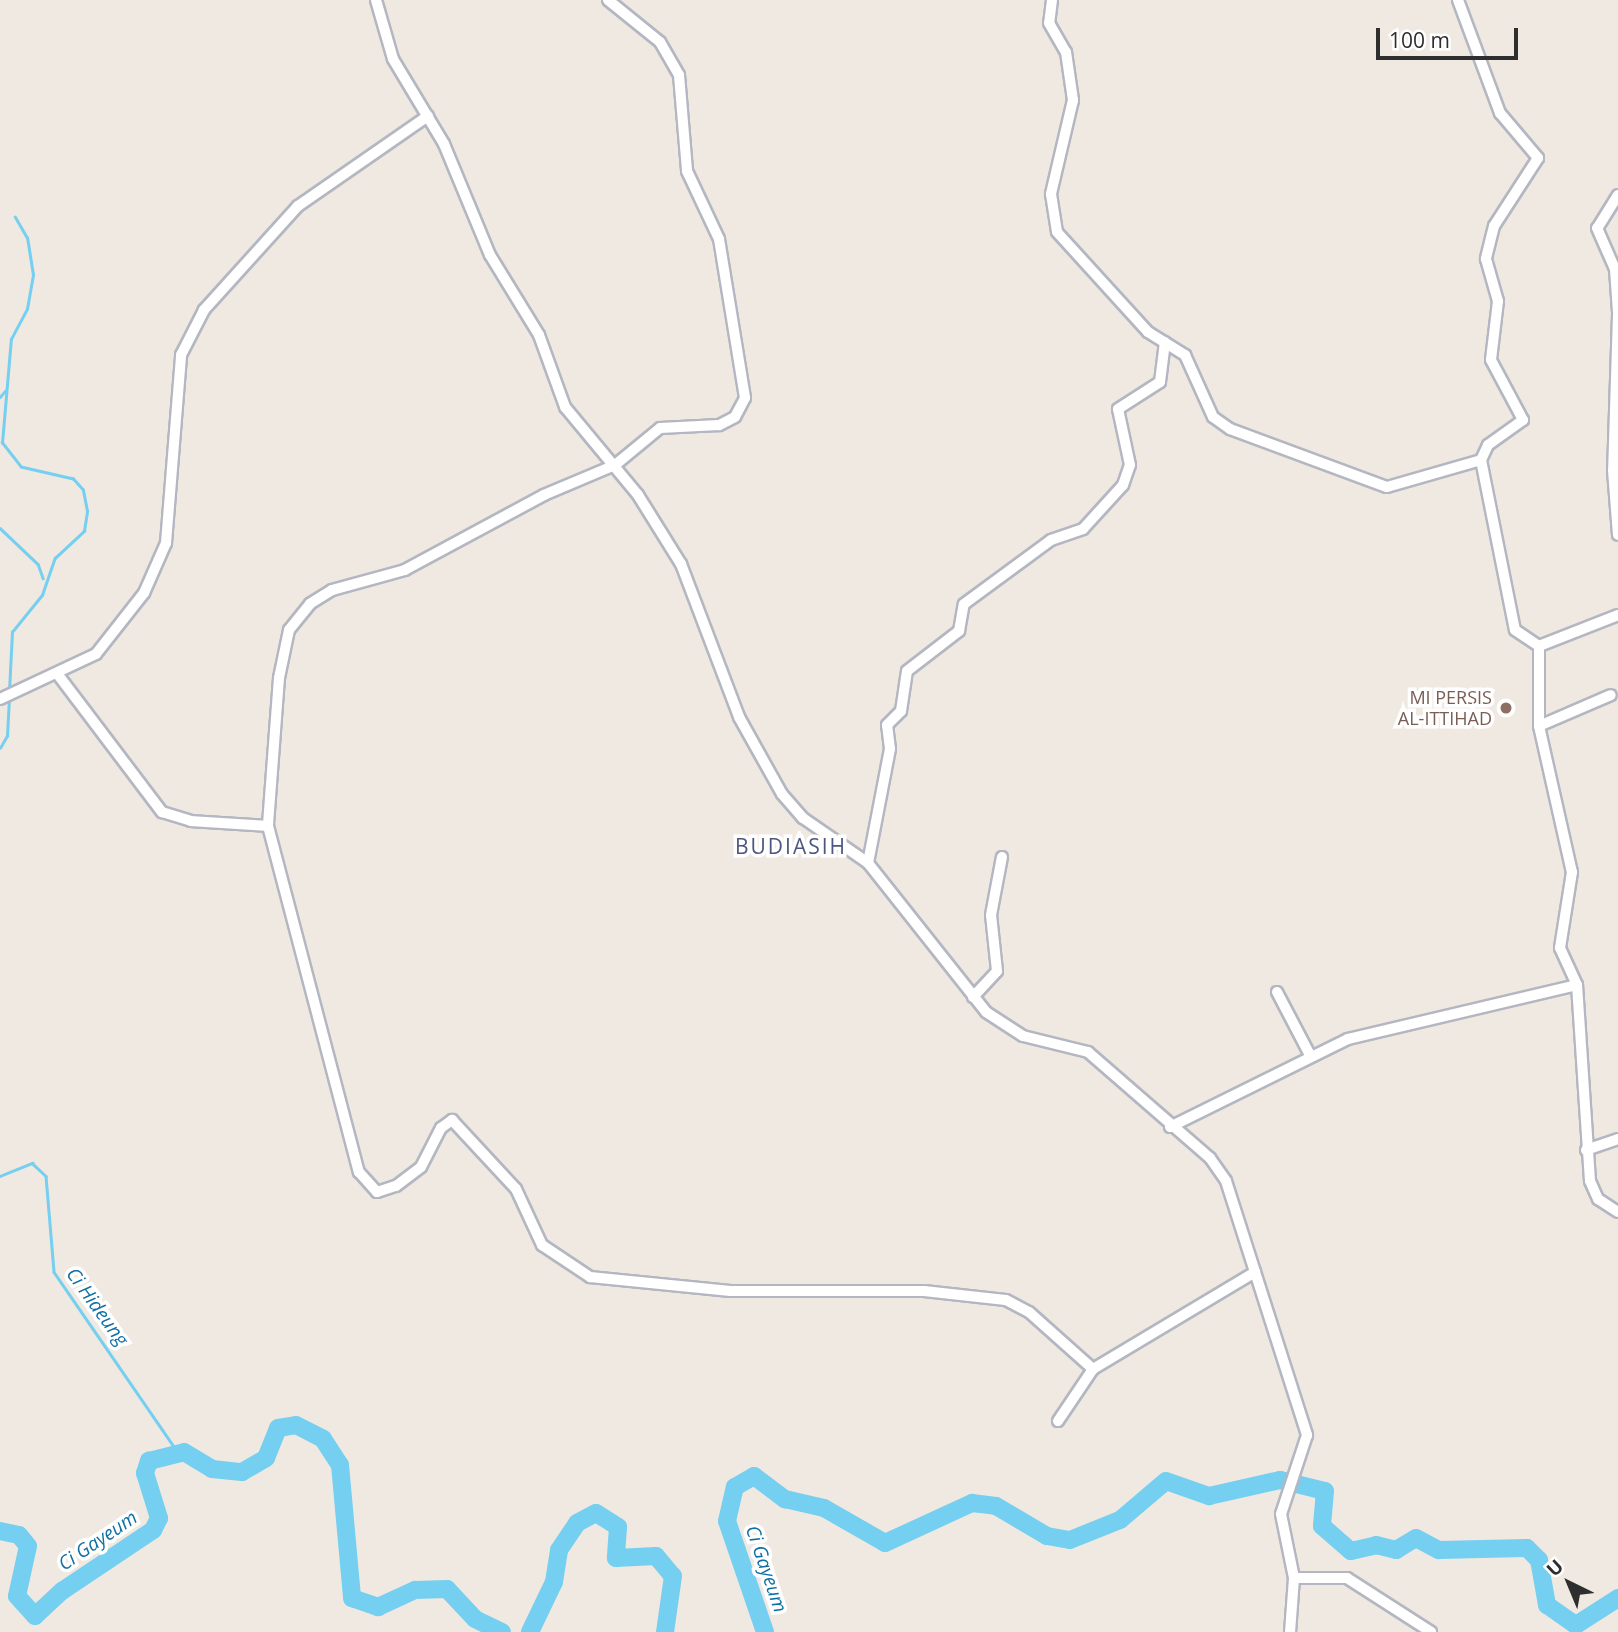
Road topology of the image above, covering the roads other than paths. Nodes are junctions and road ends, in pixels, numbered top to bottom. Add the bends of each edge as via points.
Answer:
1 (376, 0) edge
2 (608, 0) edge
3 (1052, 0) edge
4 (1458, 0) edge
5 (428, 116) junction
6 (1618, 195) edge
7 (1618, 314) edge
8 (1165, 342) junction
9 (1480, 460) junction
10 (615, 465) junction
11 (1618, 535) edge
12 (1618, 615) edge
13 (1539, 646) junction
14 (59, 676) junction
15 (1611, 695) dead end
16 (0, 699) edge
17 (1539, 726) junction
18 (268, 826) junction
19 (1002, 858) dead end
20 (868, 863) junction
21 (1577, 985) junction
22 (1277, 992) dead end
23 (973, 997) junction
24 (1310, 1055) junction
25 (1170, 1127) junction
26 (1618, 1139) edge
27 (1586, 1150) junction
28 (1618, 1212) edge
29 (1255, 1272) junction
30 (1093, 1369) junction
31 (1058, 1421) dead end
32 (1294, 1577) junction
33 (1290, 1632) edge
34 (1431, 1632) edge

1 - 5 street via 393,59
2 - 10 street via 660,42 679,75 687,171 719,239 745,398 735,417 696,428 660,428
3 - 8 street via 1049,23 1066,52 1073,100 1051,194 1053,221 1067,247
4 - 9 street via 1500,113 1538,158 1494,226 1486,260 1498,301 1491,360 1522,420 1488,445
5 - 10 street via 489,255 545,346 565,407
5 - 14 street via 298,206 204,310 181,355 169,520 159,561 116,634
6 - 7 street via 1597,228 1615,270
7 - 11 street via 1613,470
8 - 9 street via 1185,355 1220,423 1307,458 1387,487
8 - 20 street via 1160,382 1118,409 1130,465 1123,485 1083,529 1051,540 964,604 960,631 907,671 901,710 887,725 890,750
9 - 13 street via 1509,613 1516,630
10 - 18 street via 544,495 405,570 332,590 297,617 281,665
10 - 20 street via 690,580 739,718 762,763 793,808
12 - 13 street
13 - 17 street
14 - 16 street
14 - 18 street via 162,812 191,821
15 - 17 street
17 - 21 street via 1572,872 1560,948
18 - 30 street via 353,1159 370,1188 384,1192 409,1177 452,1120 516,1189 542,1245 590,1276 730,1291 923,1291 1006,1300 1029,1312
19 - 23 street via 990,915 997,971
20 - 23 street
21 - 24 street via 1393,1026
21 - 27 street
22 - 24 street
23 - 25 street via 1011,1031 1088,1052
24 - 25 street
25 - 29 street via 1221,1172
26 - 27 street
27 - 28 street via 1594,1193
29 - 30 street
29 - 32 street via 1305,1424 1300,1465 1287,1489 1281,1522
30 - 31 street
32 - 33 street
32 - 34 street via 1347,1578

